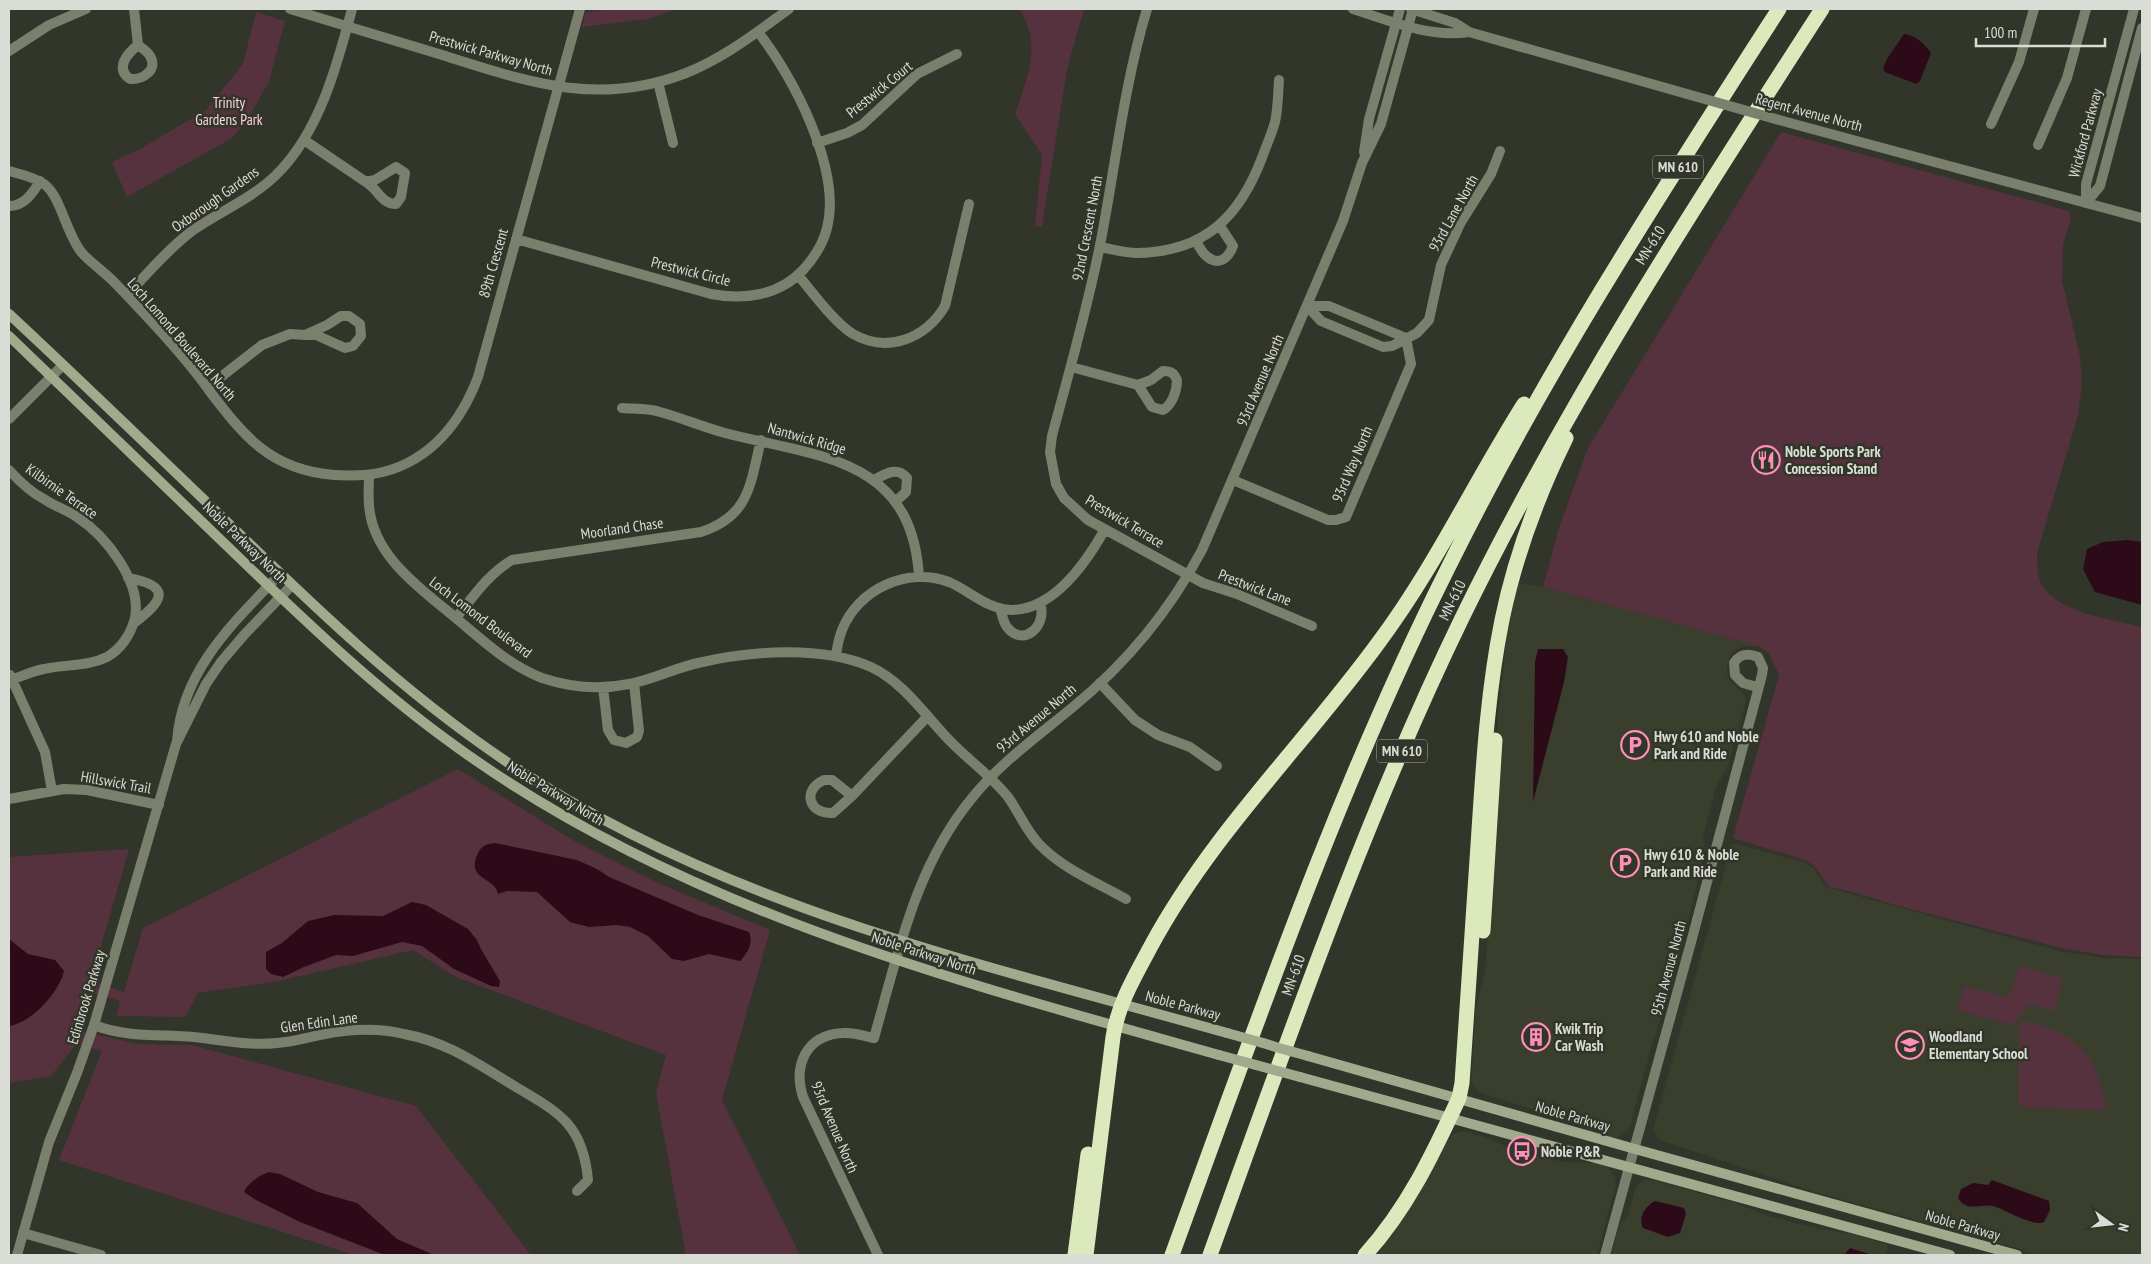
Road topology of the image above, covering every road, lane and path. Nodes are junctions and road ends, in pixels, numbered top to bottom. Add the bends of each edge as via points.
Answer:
1 (86, 9) edge
2 (134, 9) edge
3 (290, 9) edge
4 (352, 9) edge
5 (580, 9) edge
6 (789, 9) edge
7 (1146, 9) edge
8 (1353, 9) edge
9 (1400, 9) edge
10 (1412, 9) edge
11 (1779, 9) edge
12 (1822, 9) edge
13 (2034, 9) edge
14 (2086, 9) edge
15 (2134, 9) edge
16 (1396, 23) junction
17 (348, 26) junction
18 (1408, 26) junction
19 (2142, 28) edge
20 (758, 32) junction
21 (1469, 32) junction
22 (138, 45) dead end
23 (9, 51) edge
24 (957, 54) dead end
25 (1279, 80) dead end
26 (658, 82) junction
27 (558, 88) junction
28 (1991, 124) dead end
29 (304, 140) junction
30 (673, 143) dead end
31 (817, 143) junction
32 (2038, 145) dead end
33 (1500, 152) dead end
34 (1362, 163) junction
35 (9, 171) edge
36 (40, 181) junction
37 (366, 182) dead end
38 (2086, 203) junction
39 (969, 204) dead end
40 (9, 206) edge
41 (2142, 218) edge
42 (1220, 226) junction
43 (516, 239) junction
44 (1196, 240) junction
45 (1100, 247) junction
46 (1653, 273) junction
47 (798, 275) junction
48 (127, 295) junction
49 (1307, 306) junction
50 (9, 314) edge
51 (1579, 326) junction
52 (305, 335) junction
53 (9, 336) edge
54 (1406, 338) junction
55 (63, 366) junction
56 (1070, 367) junction
57 (51, 377) junction
58 (1138, 385) dead end
59 (208, 388) junction
60 (622, 408) dead end
61 (9, 419) edge
62 (761, 440) junction
63 (1050, 452) joint
64 (9, 470) edge
65 (369, 476) junction
66 (874, 480) junction
67 (1234, 480) junction
68 (895, 502) junction
69 (1105, 529) junction
70 (280, 574) junction
71 (1188, 575) junction
72 (919, 577) junction
73 (128, 578) junction
74 (292, 585) junction
75 (269, 586) junction
76 (280, 597) junction
77 (1040, 603) junction
78 (1000, 608) junction
79 (456, 618) junction
80 (134, 623) junction
81 (1312, 626) dead end
82 (836, 656) junction
83 (10, 677) edge
84 (634, 683) junction
85 (1100, 683) junction
86 (603, 687) junction
87 (1757, 687) dead end
88 (928, 717) junction
89 (176, 744) junction
90 (1217, 766) dead end
91 (990, 778) junction
92 (52, 791) junction
93 (852, 796) dead end
94 (9, 799) edge
95 (159, 805) junction
96 (1126, 899) dead end
97 (901, 942) junction
98 (896, 960) junction
99 (1121, 1004) junction
100 (94, 1025) junction
101 (1115, 1025) junction
102 (1459, 1098) junction
103 (1105, 1103) junction
104 (1449, 1118) junction
105 (1635, 1149) junction
106 (1630, 1167) junction
107 (577, 1191) dead end
108 (23, 1233) junction
109 (17, 1255) edge
110 (101, 1255) edge
111 (878, 1255) edge
112 (1076, 1255) edge
113 (1086, 1255) edge
114 (1172, 1255) edge
115 (1210, 1255) edge
116 (1365, 1255) edge
117 (1605, 1255) edge
118 (1950, 1255) edge
119 (2017, 1255) edge

1 - 23 street via 49,25
2 - 22 street
3 - 17 street, Prestwick Parkway North
4 - 17 street, Oxborough Gardens
5 - 27 street, 89th Crescent
6 - 20 street, Prestwick Parkway North
7 - 45 street, 92nd Crescent North via 1125,94
8 - 16 street, Regent Avenue North
9 - 16 street, 93rd Avenue North
10 - 18 street, 93rd Avenue North
10 - 21 street, Regent Avenue North via 1454,23
11 - 51 highway, MN-610 / MN 610
12 - 46 highway, MN-610 / MN 610
13 - 28 street via 2019,62
14 - 32 street via 2067,78
15 - 38 street, Wickford Parkway via 2086,184
16 - 18 street, Regent Avenue North
16 - 34 street, 93rd Avenue North via 1369,120
17 - 27 street, Prestwick Parkway North
17 - 29 street, Oxborough Gardens via 321,106
18 - 21 street, Regent Avenue North via 1452,35
18 - 34 street, 93rd Avenue North via 1381,124
19 - 38 street, Wickford Parkway via 2100,186
20 - 26 street, Prestwick Parkway North via 706,64
20 - 31 street, Prestwick Circle via 801,100
21 - 38 street, Regent Avenue North, bridge
24 - 31 street, Prestwick Court via 917,74 862,124
25 - 42 street via 1275,122 1258,169 1239,204
26 - 27 street, Prestwick Parkway North via 605,90
26 - 30 street
27 - 43 street, 89th Crescent
29 - 37 street
29 - 48 street, Oxborough Gardens via 274,177 191,232
31 - 47 street, Prestwick Circle via 829,190 828,227 816,253
33 - 54 street, 93rd Lane North via 1492,174 1461,222 1441,265 1429,320 1417,333
34 - 49 street, 93rd Avenue North via 1343,221
35 - 36 street
36 - 40 street via 26,200
36 - 48 street, Loch Lomond Boulevard North via 54,195 73,240
38 - 41 street, Regent Avenue North
39 - 47 street via 945,306 926,330 912,338 882,343 853,334
42 - 44 street
42 - 44 street via 1233,246 1225,258 1210,260 1200,251
43 - 47 street, Prestwick Circle via 730,297 766,293
43 - 65 street, 89th Crescent via 478,377 459,417 429,449 410,461
44 - 45 street via 1155,252 1136,253
45 - 56 street, 92nd Crescent North
46 - 102 highway via 1565,440 1542,493 1508,592 1487,725
46 - 115 highway, MN-610 / MN 610 via 1544,460 1439,666 1344,889
48 - 59 street, Loch Lomond Boulevard North
49 - 54 street via 1329,306
49 - 54 street, 93rd Lane North via 1321,321 1383,346 1392,346
49 - 67 street, 93rd Avenue North
50 - 55 main road, Noble Parkway North
51 - 99 highway via 1514,420 1398,615 1199,868 1159,931
51 - 114 highway, MN-610 / MN 610 via 1467,529 1367,740 1309,882
52 - 52 street via 316,335 340,347 349,347 359,340 361,327 353,318 341,316
52 - 59 street via 290,334 262,345
53 - 57 main road, Noble Parkway North
54 - 67 street, 93rd Way North via 1410,364 1346,517 1328,520
55 - 57 street
55 - 70 main road, Noble Parkway North
56 - 58 street
56 - 63 street, 92nd Crescent North
57 - 61 street
57 - 75 main road, Noble Parkway North
59 - 65 street, Loch Lomond Boulevard North via 247,437 281,462 321,474
60 - 62 street, Nantwick Ridge via 659,411 726,434
62 - 66 street, Nantwick Ridge via 845,464
62 - 79 street, Moorland Chase via 744,500 727,521 701,532 512,560 490,576
63 - 69 street, Prestwick Terrace via 1056,484 1064,498 1088,520
64 - 73 street, Kilbirnie Terrace via 35,494 77,517 93,530 108,545
65 - 79 street, Loch Lomond Boulevard via 369,507 383,548 410,581
66 - 68 street, Nantwick Ridge
66 - 68 street via 891,471 904,474 907,478 906,492
67 - 71 street, 93rd Avenue North
68 - 72 street, Nantwick Ridge via 909,526
69 - 71 street, Prestwick Terrace
69 - 77 street via 1082,563
70 - 74 main road, Noble Parkway North
70 - 75 street, Edinbrook Parkway
71 - 81 street, Prestwick Lane
71 - 85 street, 93rd Avenue North via 1155,626
72 - 78 street via 947,582
72 - 82 street via 887,584 860,602 842,630
73 - 80 street, Kilbirnie Terrace via 136,601
73 - 80 street via 153,584 159,597 157,604
74 - 76 street, Edinbrook Parkway
74 - 97 main road, Noble Parkway North via 379,666 436,712 562,796 631,834 713,872 811,912
75 - 76 main road, Noble Parkway North
75 - 89 street, Edinbrook Parkway via 218,640 196,673 184,700
76 - 89 street, Edinbrook Parkway via 213,674
76 - 98 main road, Noble Parkway North via 407,710 542,804 681,877 808,929
77 - 78 street via 1015,609
77 - 78 street via 1039,626 1025,635 1013,633 1007,627
79 - 86 street, Loch Lomond Boulevard via 503,656 528,671 562,684
80 - 83 street, Kilbirnie Terrace via 119,648 97,662
82 - 84 street, Loch Lomond Boulevard via 802,653 733,656
82 - 88 street, Loch Lomond Boulevard via 873,668 890,679
83 - 92 street, Kilbirnie Terrace via 45,752
84 - 86 street, Loch Lomond Boulevard
84 - 86 street via 639,731 637,737 626,743 614,740 608,730
85 - 90 street via 1135,720 1158,736 1190,747
85 - 91 street, 93rd Avenue North
87 - 105 street, 95th Avenue North
88 - 91 street, Loch Lomond Boulevard
88 - 93 street
89 - 95 street, Edinbrook Parkway
91 - 96 street, Loch Lomond Boulevard via 1039,844 1052,856
91 - 97 street, 93rd Avenue North via 950,827 931,859
92 - 94 street, Hillswick Trail
92 - 95 street, Hillswick Trail via 87,790
95 - 100 street, Edinbrook Parkway
97 - 98 street, 93rd Avenue North
97 - 99 main road, Noble Parkway North
98 - 101 main road, Noble Parkway North
98 - 111 street, 93rd Avenue North via 874,1038 846,1032 820,1038 810,1047 799,1071 803,1097
99 - 101 highway
99 - 102 main road, Noble Parkway, bridge
100 - 107 street, Glen Edin Lane via 135,1035 194,1037 250,1044 276,1043 352,1030 404,1033 428,1040 476,1061 559,1114 571,1127 586,1161 588,1180
100 - 108 street, Edinbrook Parkway via 49,1142
101 - 103 highway
101 - 104 main road, Noble Parkway North, bridge
102 - 104 highway
102 - 105 main road, Noble Parkway
103 - 112 highway via 1090,1141
103 - 113 highway
104 - 106 main road
104 - 116 highway via 1406,1203
105 - 106 street, 95th Avenue North
105 - 119 main road, Noble Parkway
106 - 117 street, 95th Avenue North
106 - 118 main road
108 - 109 street, Edinbrook Parkway
108 - 110 street

